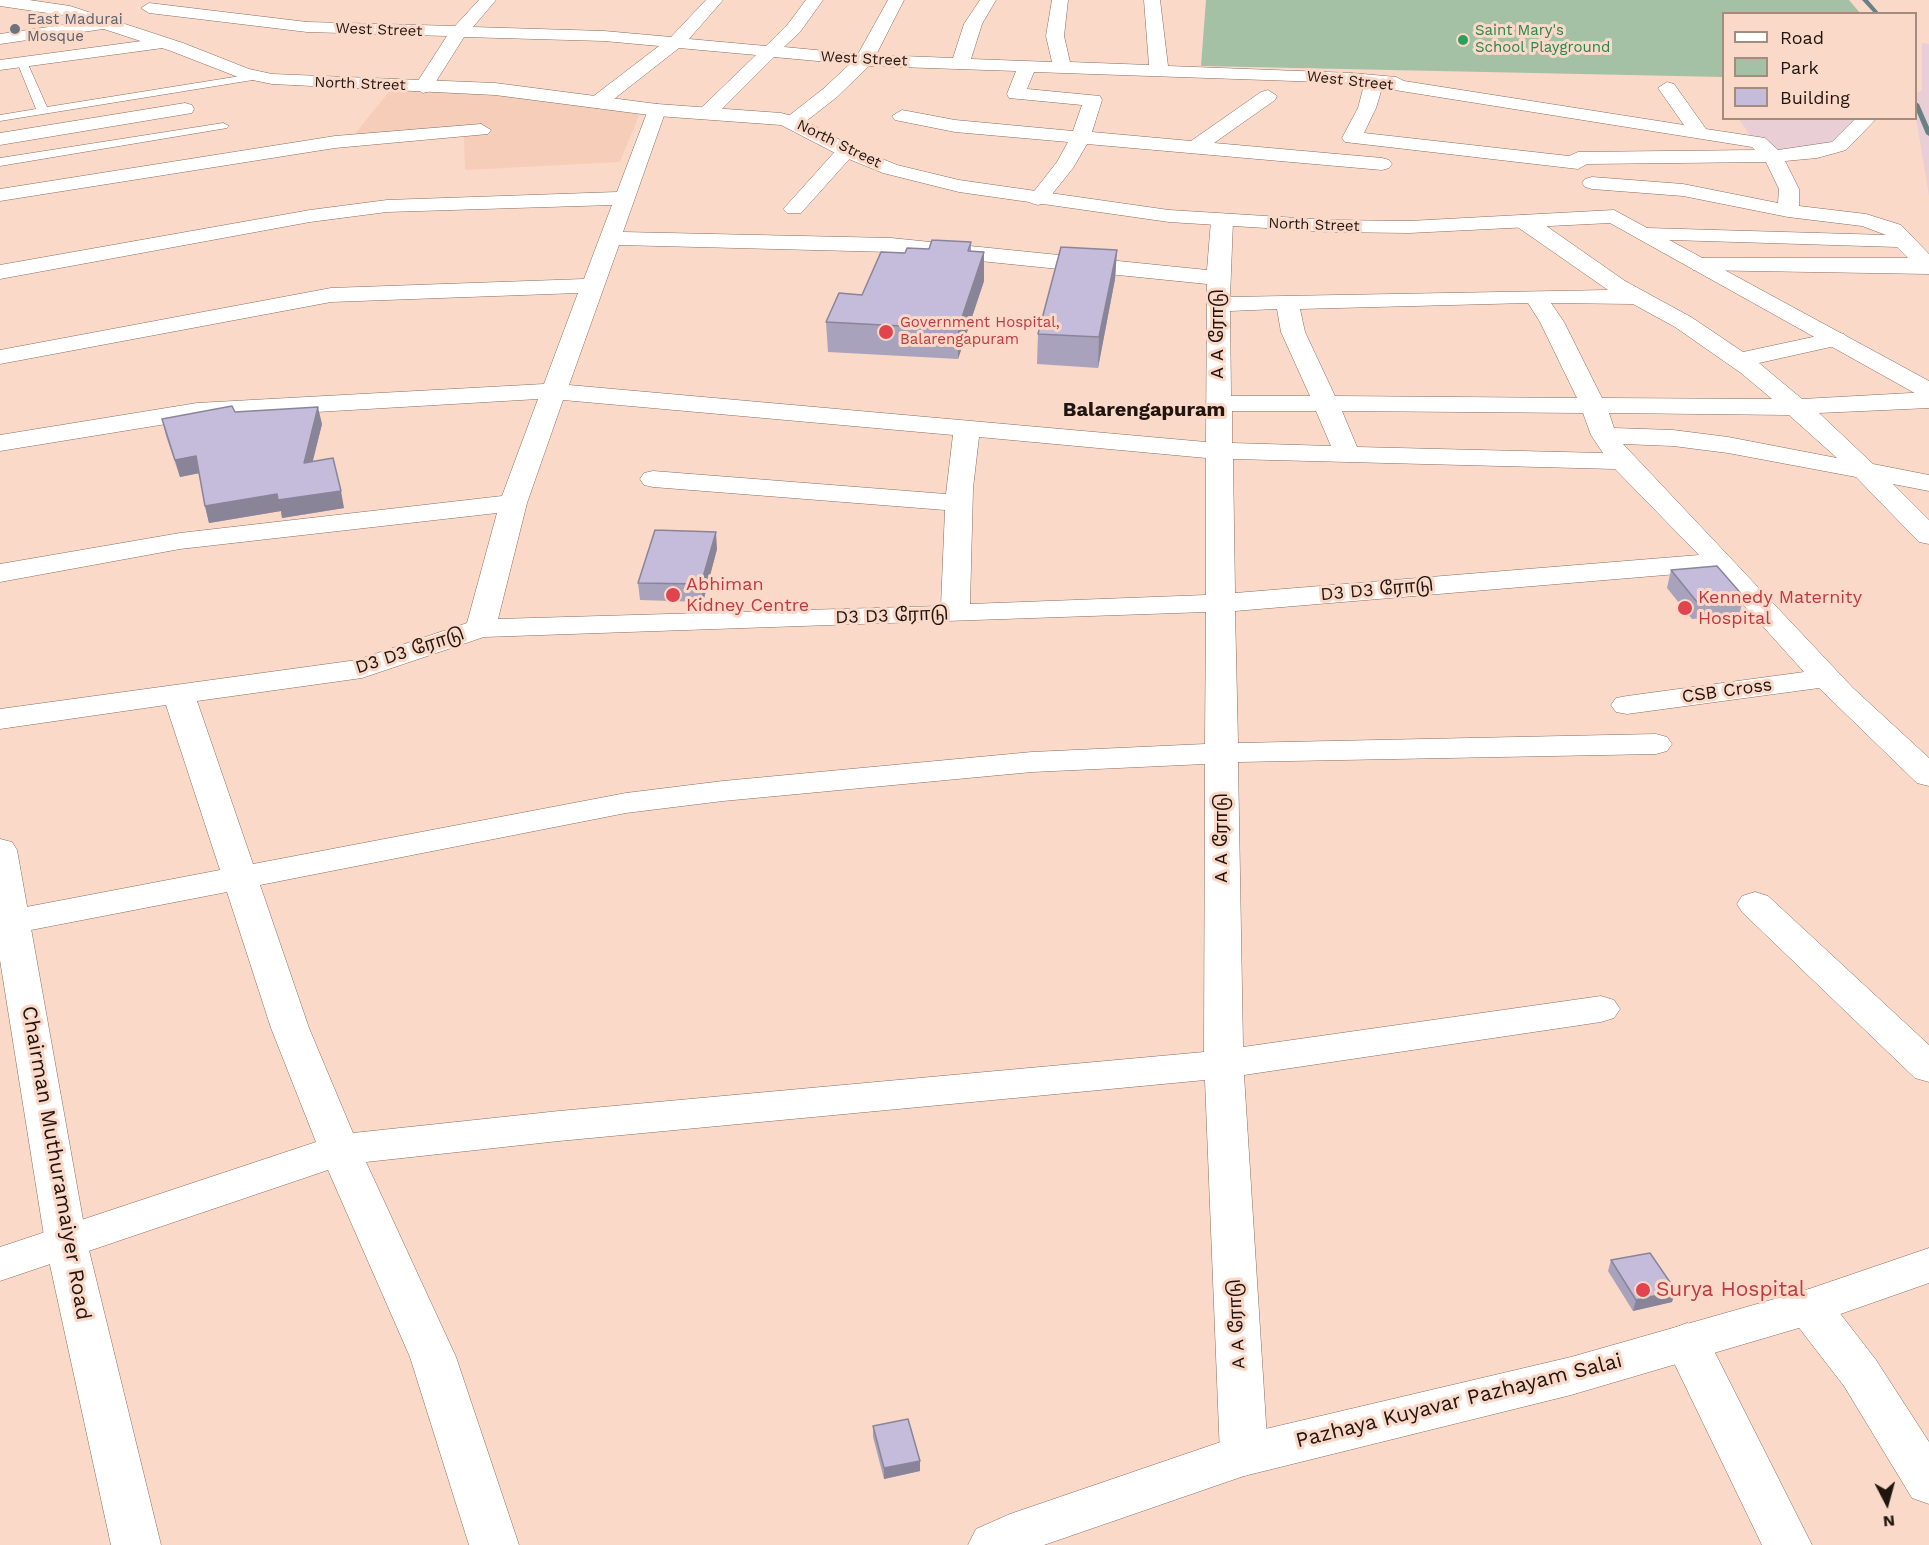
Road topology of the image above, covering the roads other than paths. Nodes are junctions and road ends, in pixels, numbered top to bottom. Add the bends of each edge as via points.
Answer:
1 (167, 0) edge
2 (488, 0) edge
3 (715, 0) edge
4 (815, 0) edge
5 (896, 0) edge
6 (988, 0) edge
7 (1060, 0) edge
8 (1152, 0) edge
9 (0, 1) edge
10 (149, 8) junction
11 (101, 23) junction
12 (459, 32) junction
13 (0, 39) edge
14 (164, 43) junction
15 (675, 43) junction
16 (770, 53) junction
17 (864, 60) junction
18 (22, 62) junction
19 (960, 64) junction
20 (0, 65) edge
21 (1027, 66) junction
22 (1062, 67) junction
23 (1159, 69) junction
24 (259, 76) junction
25 (1374, 82) junction
26 (423, 87) junction
27 (1524, 88) dead end
28 (1667, 88) dead end
29 (1560, 95) dead end
30 (1268, 96) dead end
31 (598, 102) junction
32 (184, 109) dead end
33 (657, 110) junction
34 (43, 111) junction
35 (1580, 111) junction
36 (707, 112) junction
37 (902, 116) dead end
38 (0, 118) edge
39 (1866, 120) edge
40 (793, 122) junction
41 (223, 126) dead end
42 (480, 130) dead end
43 (1699, 133) junction
44 (1081, 137) junction
45 (0, 139) edge
46 (1195, 147) junction
47 (846, 151) junction
48 (1773, 156) junction
49 (1578, 160) junction
50 (0, 162) edge
51 (1383, 164) dead end
52 (1592, 183) junction
53 (0, 195) edge
54 (626, 198) junction
55 (1038, 199) junction
56 (794, 209) dead end
57 (1788, 212) junction
58 (1614, 216) junction
59 (1222, 221) junction
60 (1524, 221) junction
61 (1647, 234) junction
62 (609, 237) junction
63 (1908, 242) junction
64 (1701, 265) junction
65 (1928, 266) edge
66 (0, 272) edge
67 (591, 286) junction
68 (1218, 291) junction
69 (1535, 296) junction
70 (1636, 297) junction
71 (1288, 304) junction
72 (1836, 339) junction
73 (0, 357) edge
74 (1739, 360) junction
75 (552, 391) junction
76 (1929, 392) edge
77 (1929, 400) edge
78 (1325, 402) junction
79 (1219, 404) junction
80 (1594, 407) junction
81 (1799, 407) junction
82 (967, 428) junction
83 (1604, 435) junction
84 (0, 443) edge
85 (1219, 451) junction
86 (1347, 454) junction
87 (1622, 461) junction
88 (1864, 471) junction
89 (654, 479) dead end
90 (1929, 483) edge
91 (513, 503) junction
92 (959, 503) junction
93 (1929, 536) edge
94 (1720, 562) junction
95 (0, 573) edge
96 (1220, 603) junction
97 (955, 614) junction
98 (481, 628) junction
99 (1827, 678) junction
100 (179, 696) junction
101 (1627, 705) dead end
102 (0, 719) edge
103 (1656, 744) dead end
104 (1221, 753) junction
105 (1923, 763) edge
106 (0, 850) edge
107 (238, 879) junction
108 (1755, 904) dead end
109 (7, 922) edge
110 (1601, 1010) dead end
111 (1224, 1064) junction
112 (1929, 1068) edge
113 (340, 1150) junction
114 (66, 1242) junction
115 (0, 1264) edge
116 (1929, 1265) edge
117 (1809, 1307) junction
118 (1687, 1342) junction
119 (1244, 1455) junction
120 (1929, 1482) edge
121 (136, 1545) edge
122 (495, 1545) edge
123 (993, 1545) edge
124 (1788, 1545) edge

1 - 10 street
2 - 12 street
3 - 15 street
4 - 16 street
5 - 17 street
6 - 19 street via 973,24
7 - 22 street via 1055,36
8 - 23 street
9 - 11 street, North Street via 49,7
10 - 11 street
10 - 12 street, West Street via 307,27
11 - 13 street
11 - 14 street, North Street
12 - 15 street, West Street via 604,36
12 - 26 street
14 - 18 street
14 - 24 street, North Street
15 - 16 street, West Street
15 - 31 street
16 - 17 street, West Street
16 - 36 street
17 - 19 street, West Street
17 - 40 street
18 - 20 street
18 - 34 lane
19 - 21 street, West Street
21 - 22 street, West Street
21 - 44 street via 1016,94 1093,100
22 - 23 street, West Street
23 - 25 street, West Street
24 - 26 street, North Street
24 - 34 lane
25 - 27 street
25 - 35 street, West Street
25 - 49 street via 1368,108 1352,138
26 - 31 street, North Street via 518,91
28 - 43 street
29 - 35 street
30 - 46 street
31 - 33 street, North Street
32 - 45 street
33 - 36 street, North Street
33 - 54 street
34 - 38 lane
35 - 43 street, West Street
35 - 49 street
36 - 40 street, North Street
37 - 44 street via 955,126
39 - 48 street via 1839,146
40 - 47 street, North Street
41 - 50 lane
42 - 53 street via 335,141
43 - 48 street, West Street via 1758,142
44 - 46 street
44 - 55 street via 1066,164
46 - 51 street
47 - 55 street, North Street via 890,169
47 - 56 street
48 - 49 street
48 - 57 street via 1789,189
49 - 52 street
52 - 57 street via 1683,190
52 - 58 street
54 - 62 street
54 - 66 street via 387,206 310,216
55 - 59 street, North Street
57 - 63 street via 1866,220 1885,225
58 - 60 street, North Street
58 - 61 street
59 - 60 street, North Street via 1409,227
59 - 68 street, A A ரோடு
60 - 70 street
61 - 63 street
61 - 64 street
62 - 67 street
62 - 68 street via 891,245
63 - 65 street
64 - 65 street
64 - 72 street
67 - 73 street via 331,295
67 - 75 street
68 - 71 street
68 - 79 street, A A ரோடு
69 - 70 street
69 - 71 street
69 - 80 street
70 - 74 street via 1683,322
71 - 78 street via 1293,332
72 - 74 street
72 - 76 street
74 - 81 street
75 - 82 street
75 - 84 street via 197,411
75 - 91 street
77 - 81 street
78 - 79 street
78 - 80 street
78 - 86 street
79 - 85 street, A A ரோடு
80 - 81 street
80 - 83 street
81 - 88 street
82 - 85 street
82 - 92 street
83 - 87 street
83 - 88 street via 1728,445
85 - 86 street
85 - 96 street, A A ரோடு
86 - 87 street
87 - 94 street
88 - 90 street
88 - 93 street
89 - 92 street
91 - 95 street via 180,541
91 - 98 street
92 - 97 street
94 - 96 street, D3 D3 ரோடு
94 - 99 street
96 - 97 street, D3 D3 ரோடு
96 - 104 street, A A ரோடு
97 - 98 street, D3 D3 ரோடு
98 - 100 street, D3 D3 ரோடு via 363,669
99 - 101 street, CSB Cross
99 - 105 street
100 - 102 street, D3 D3 ரோடு
100 - 107 street
103 - 104 street
104 - 107 street via 1032,762 626,803
104 - 111 street, A A ரோடு
106 - 109 street, Chairman Muthuramaiyer Road
107 - 109 street
107 - 113 street via 290,1028
108 - 112 street
109 - 114 street, Chairman Muthuramaiyer Road
110 - 111 street
111 - 113 street via 559,1125
111 - 119 street, A A ரோடு
113 - 114 street
113 - 122 street via 433,1357
114 - 115 street
114 - 121 street, Chairman Muthuramaiyer Road
116 - 117 street, Pazhaya Kuyavar Pazhayam Salai
117 - 118 street, Pazhaya Kuyavar Pazhayam Salai
117 - 120 street via 1860,1373
118 - 119 street, Pazhaya Kuyavar Pazhayam Salai via 1571,1376
118 - 124 street
119 - 123 street, Pazhaya Kuyavar Pazhayam Salai via 1028,1529

